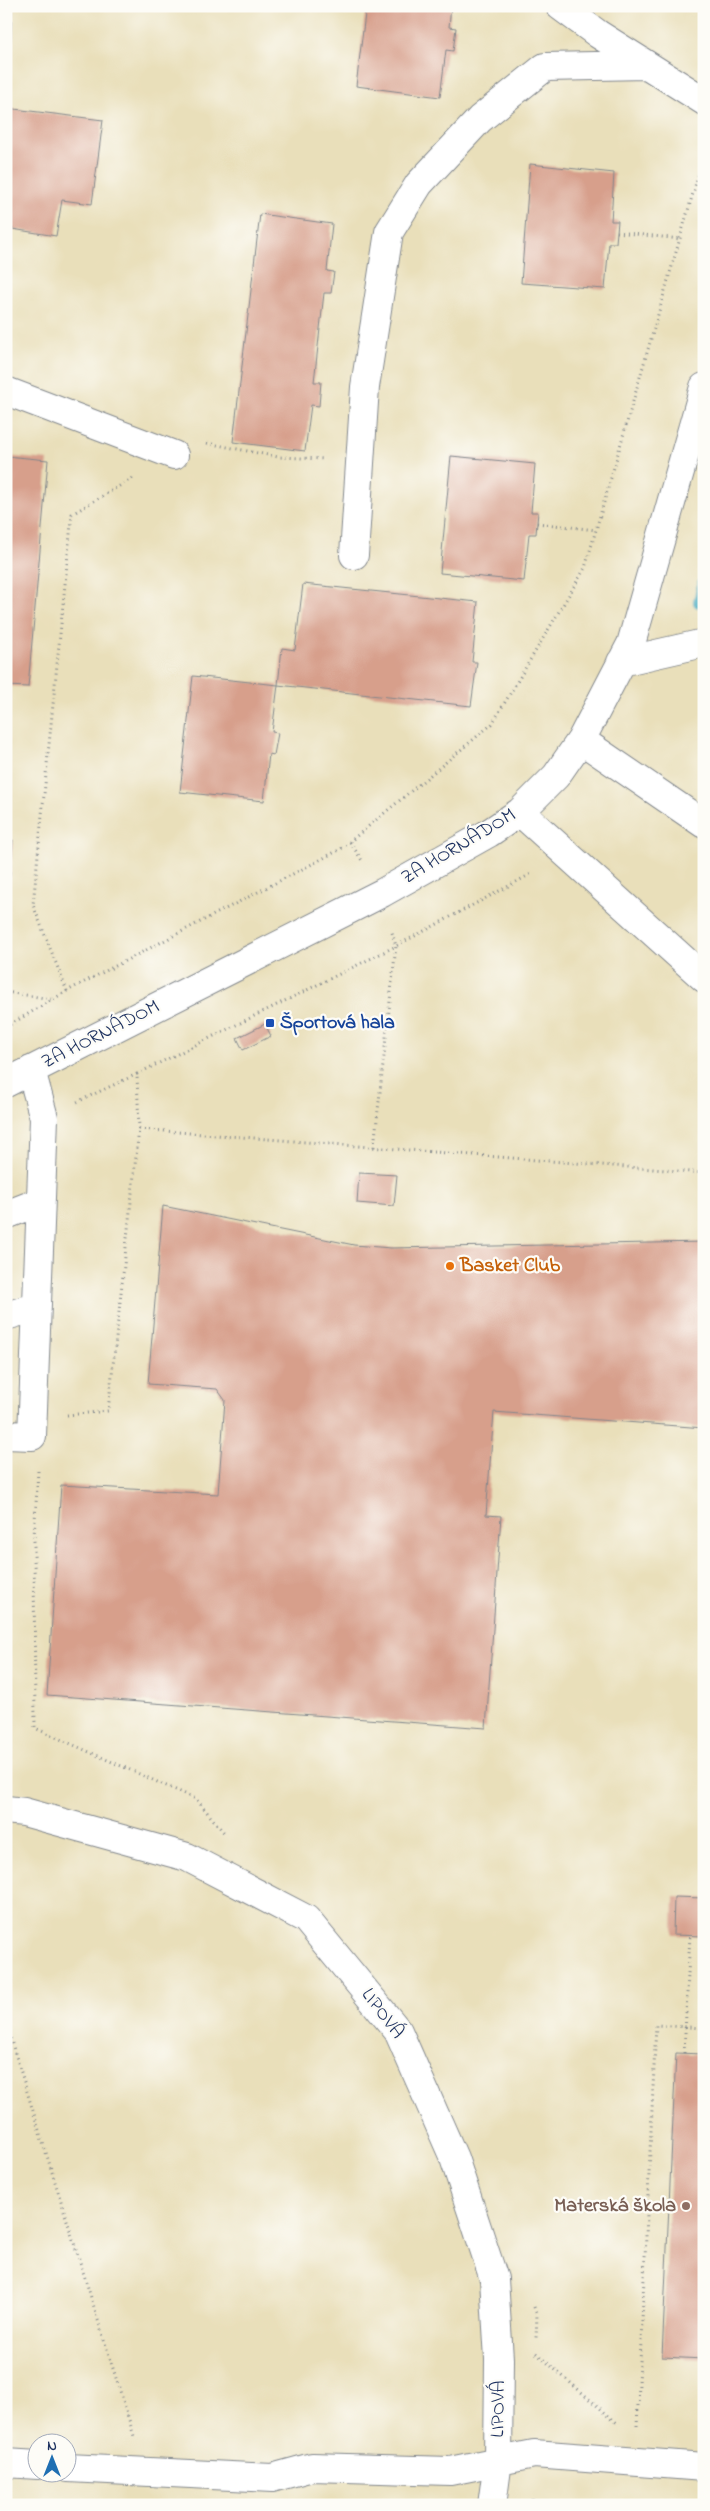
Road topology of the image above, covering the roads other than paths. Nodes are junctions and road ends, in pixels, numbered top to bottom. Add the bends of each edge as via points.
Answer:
1 (560, 6) edge
2 (646, 65) junction
3 (704, 101) edge
4 (704, 387) edge
5 (6, 391) edge
6 (174, 455) road end
7 (354, 555) dead end
8 (704, 643) edge
9 (621, 662) junction
10 (580, 740) junction
11 (520, 812) junction
12 (704, 824) edge
13 (704, 978) edge
14 (31, 1070) junction
15 (6, 1083) edge
16 (40, 1202) junction
17 (6, 1215) edge
18 (36, 1306) junction
19 (6, 1316) edge
20 (6, 1435) edge
21 (6, 1810) edge
22 (498, 2461) junction
23 (6, 2463) edge
24 (28, 2465) edge
25 (704, 2467) edge
26 (78, 2469) edge
27 (492, 2505) edge

1 - 2 street
2 - 3 street
2 - 7 street via 545,67 480,119 419,184 389,232 365,387
4 - 9 street, ZA HORNÁDOM via 631,644
5 - 6 street
8 - 9 street
9 - 10 street, ZA HORNÁDOM
10 - 11 street, ZA HORNÁDOM via 556,776
10 - 12 street
11 - 13 street
11 - 14 street, ZA HORNÁDOM via 382,893
14 - 15 street, ZA HORNÁDOM
14 - 16 street via 44,1118
16 - 17 street
16 - 18 street
18 - 19 street
18 - 20 street via 32,1436
21 - 22 street, LIPOVÁ via 24,1812 187,1857 306,1919 398,2030 454,2158 494,2279 499,2359
22 - 25 street, LIPOVÁ via 534,2454 636,2451
22 - 26 street via 450,2471 312,2467 272,2478
22 - 27 street, LIPOVÁ
23 - 24 street

